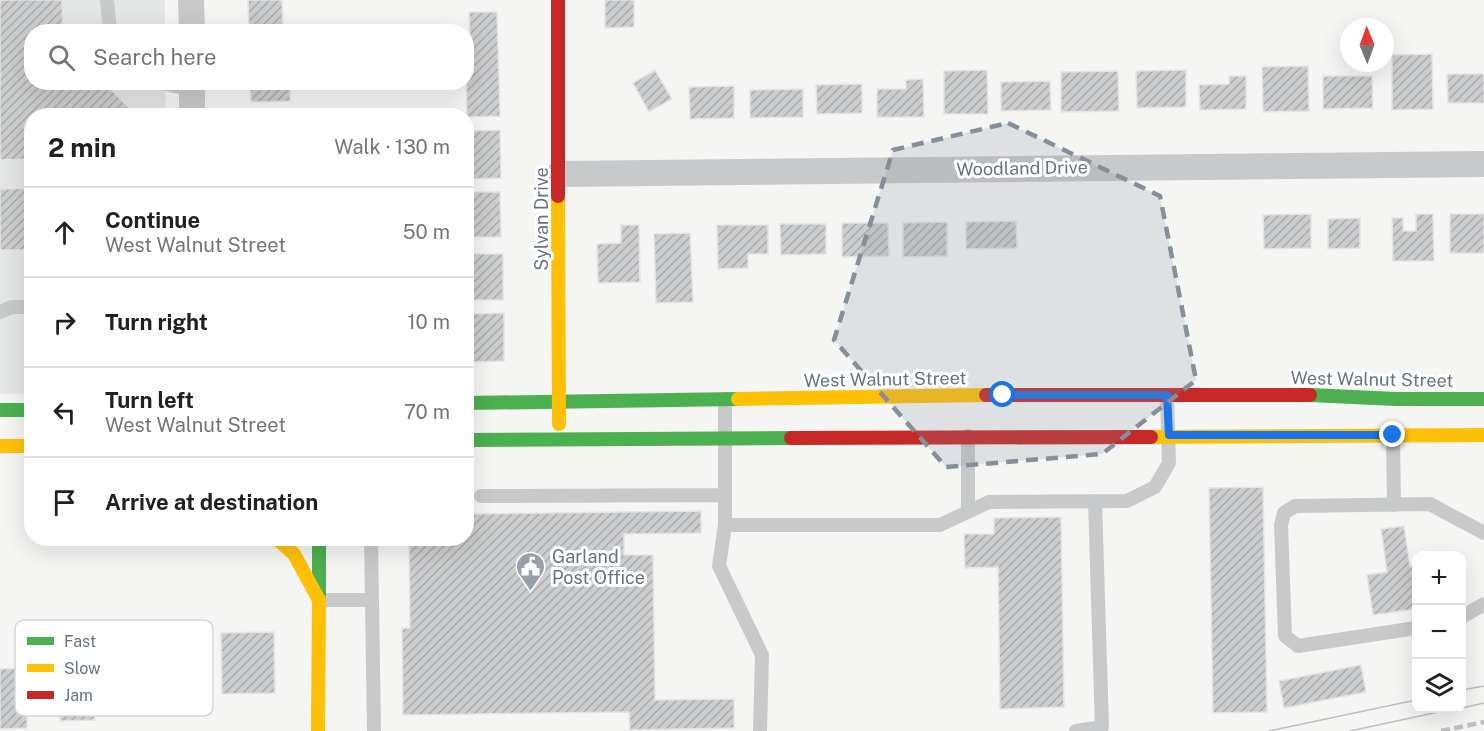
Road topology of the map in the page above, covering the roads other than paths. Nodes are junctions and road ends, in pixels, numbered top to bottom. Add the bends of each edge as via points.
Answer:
1 (107, 0) edge
2 (192, 0) edge
3 (558, 0) edge
4 (109, 24) edge
5 (192, 24) edge
6 (192, 90) edge
7 (192, 108) edge
8 (1484, 164) edge
9 (560, 174) junction
10 (24, 307) edge
11 (0, 312) edge
12 (1167, 395) junction
13 (724, 399) junction
14 (1484, 399) edge
15 (559, 402) junction
16 (474, 403) edge
17 (0, 410) edge
18 (24, 410) edge
19 (1169, 435) junction
20 (1393, 435) junction
21 (1484, 435) edge
22 (968, 436) junction
23 (724, 437) junction
24 (559, 438) junction
25 (474, 440) edge
26 (1484, 443) edge
27 (0, 446) edge
28 (24, 446) edge
29 (725, 495) junction
30 (481, 496) dead end
31 (1095, 501) junction
32 (1394, 505) junction
33 (968, 512) junction
34 (725, 525) junction
35 (1484, 533) edge
36 (285, 546) edge
37 (319, 546) edge
38 (371, 546) edge
39 (319, 600) junction
40 (372, 600) junction
41 (1484, 604) edge
42 (1466, 614) edge
43 (1412, 629) edge
44 (318, 731) edge
45 (374, 731) edge
46 (760, 731) edge
47 (1076, 731) edge

1 - 4 lane
2 - 5 street
3 - 9 main road, Sylvan Drive
6 - 7 street
8 - 9 street, Woodland Drive
9 - 15 main road, Sylvan Drive
10 - 11 lane
12 - 13 main road, West Walnut Street
12 - 14 main road, West Walnut Street
12 - 19 lane
13 - 15 main road, West Walnut Street
13 - 23 lane
15 - 16 main road, West Walnut Street
15 - 24 main road, Sylvan Drive
17 - 18 main road
19 - 20 main road
19 - 22 main road
19 - 31 lane via 1169,463 1155,487 1127,501
20 - 21 main road
20 - 26 main road via 1406,441
20 - 32 lane
22 - 23 main road
22 - 33 lane
23 - 24 main road
23 - 29 lane
24 - 25 main road
27 - 28 main road
29 - 30 lane
29 - 34 lane
31 - 33 lane via 989,502
31 - 47 lane via 1102,727
32 - 35 lane via 1430,504
32 - 43 lane via 1295,506 1284,513 1281,525 1285,636 1298,646
33 - 34 lane via 940,525
34 - 46 lane via 719,566 762,655
36 - 39 main road via 294,554
37 - 39 main road
38 - 40 lane
39 - 40 lane
39 - 44 main road
40 - 45 lane
41 - 42 lane

